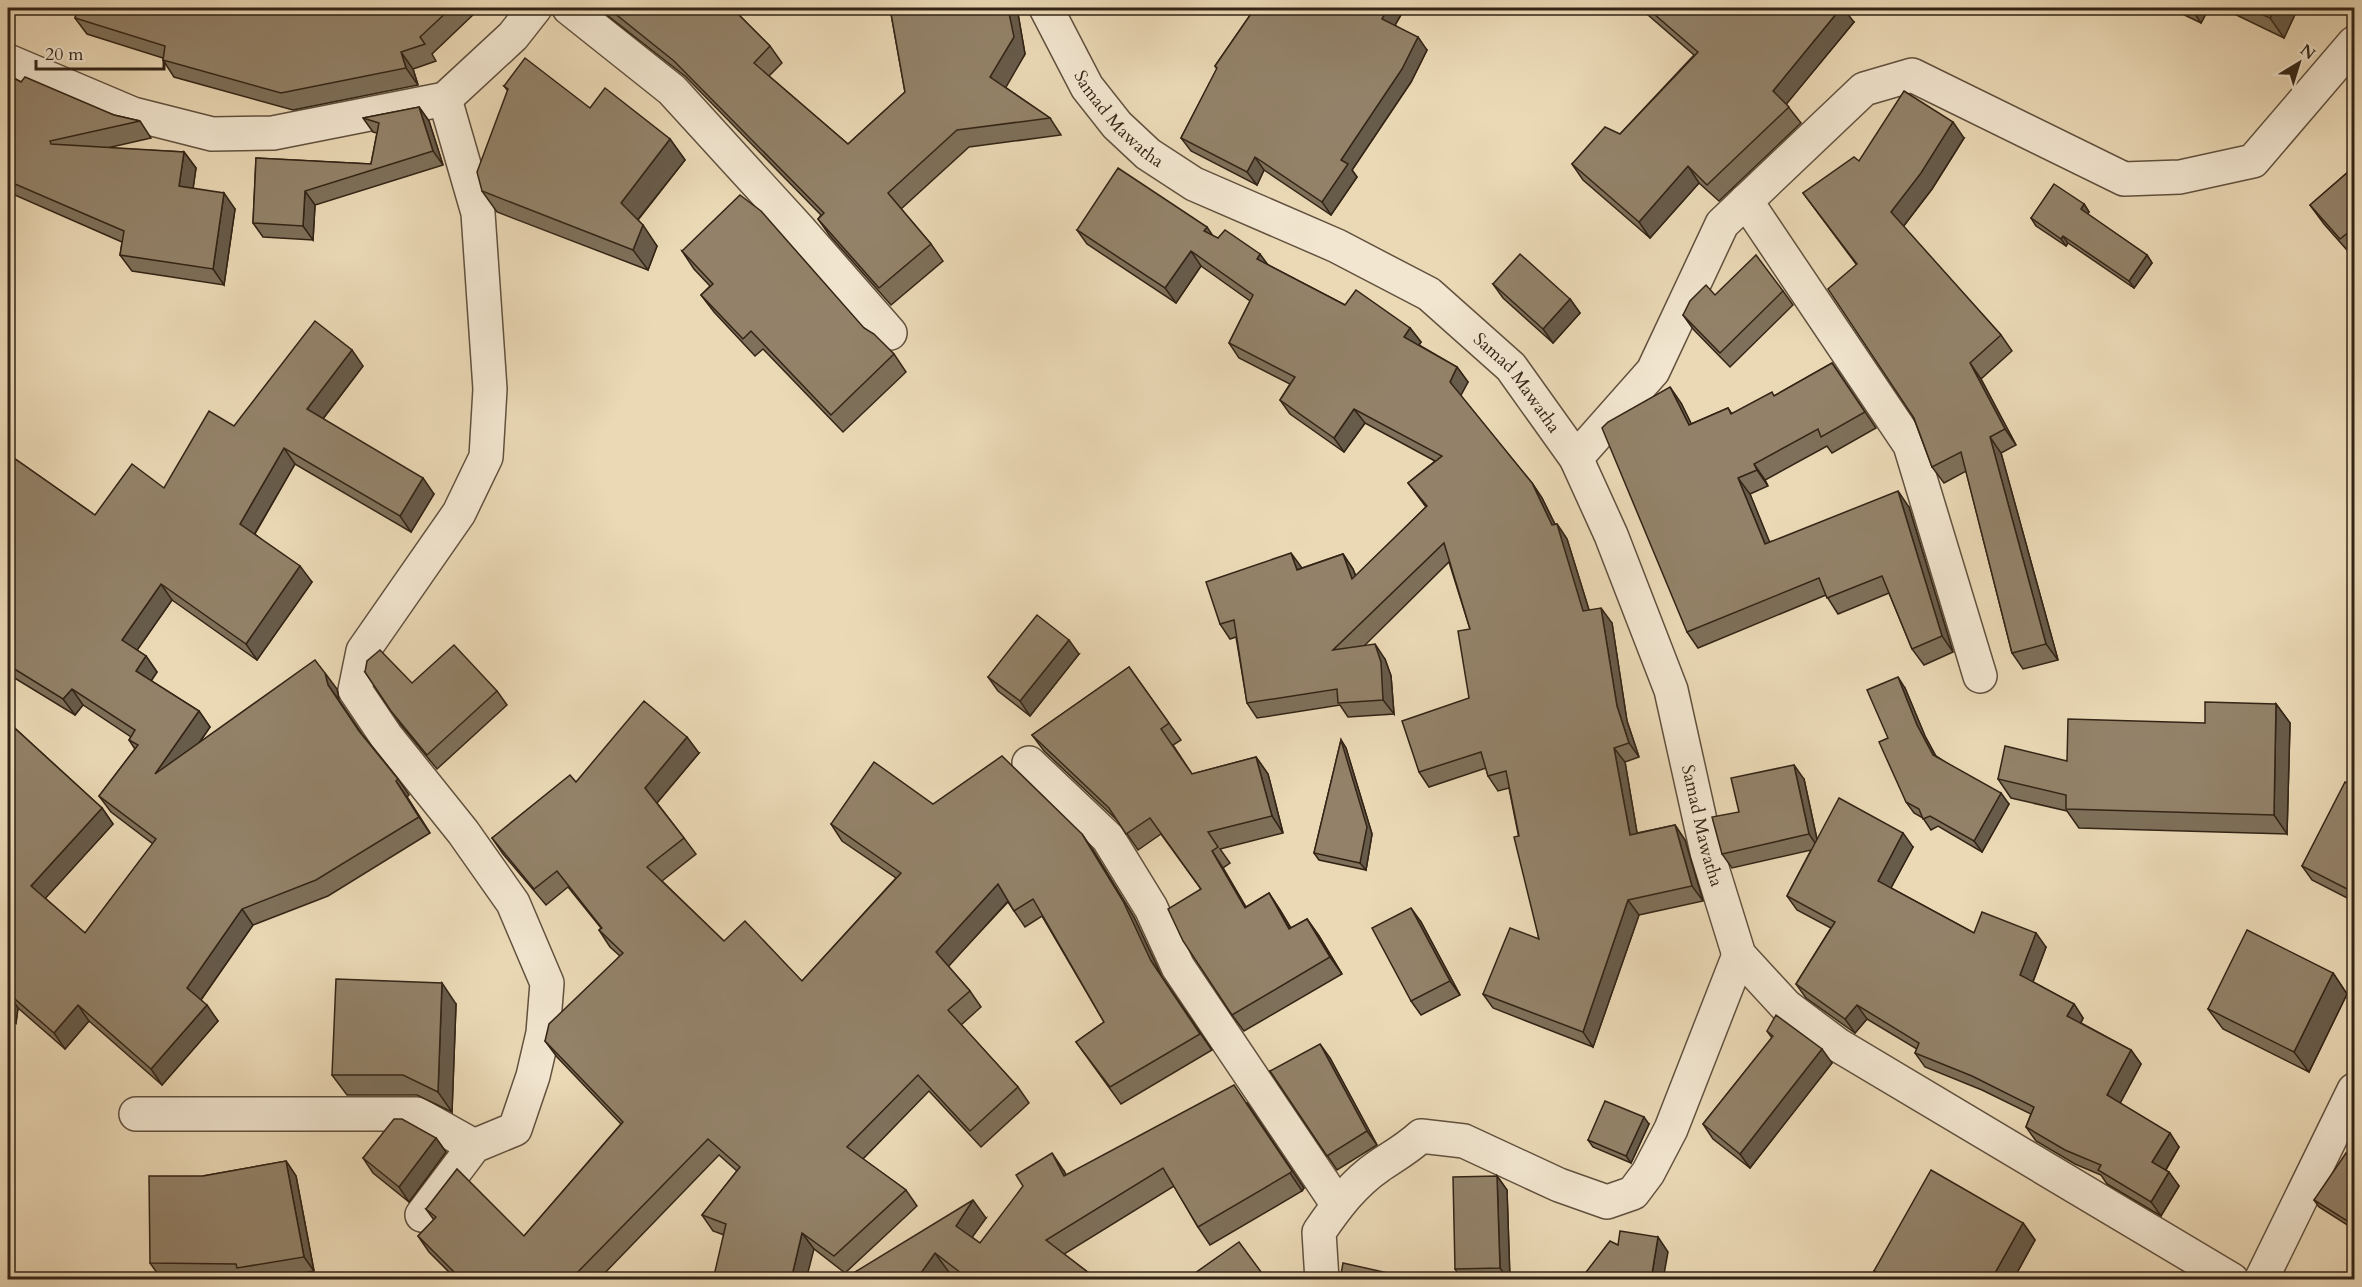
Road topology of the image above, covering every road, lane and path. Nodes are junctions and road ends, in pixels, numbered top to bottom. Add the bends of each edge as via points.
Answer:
1 (535, 8) edge
2 (569, 8) edge
3 (1046, 8) edge
4 (2355, 43) edge
5 (8, 61) edge
6 (445, 99) junction
7 (1746, 201) junction
8 (890, 333) dead end
9 (1576, 458) junction
10 (1980, 676) dead end
11 (1029, 763) dead end
12 (1739, 955) junction
13 (2355, 1090) edge
14 (136, 1114) dead end
15 (474, 1146) junction
16 (1338, 1205) junction
17 (422, 1215) dead end
18 (1322, 1280) edge
19 (2232, 1280) edge
20 (2261, 1280) edge

1 - 6 street via 513,36
2 - 8 street via 672,90
3 - 9 street, Samad Mawatha via 1087,87 1117,125 1148,154 1194,184 1337,246 1429,294 1511,367
4 - 7 street via 2253,161 2180,177 2124,178 1912,75 1864,88
5 - 6 street via 133,114 212,134 273,133
6 - 15 street via 478,213 490,388 486,456 459,513 363,651 355,690 513,903 547,983 543,1033 515,1130
7 - 9 street via 1722,224 1653,371
7 - 10 street via 1910,445
9 - 12 street, Samad Mawatha via 1611,535 1671,690 1707,852
11 - 16 street via 1108,838 1151,908 1178,967
12 - 16 street via 1671,1129 1634,1193 1607,1202 1559,1185 1464,1141 1421,1136 1378,1167
12 - 19 street via 1786,1006 1838,1045
13 - 20 street
14 - 15 street via 417,1114
15 - 17 street
16 - 18 street via 1319,1232

